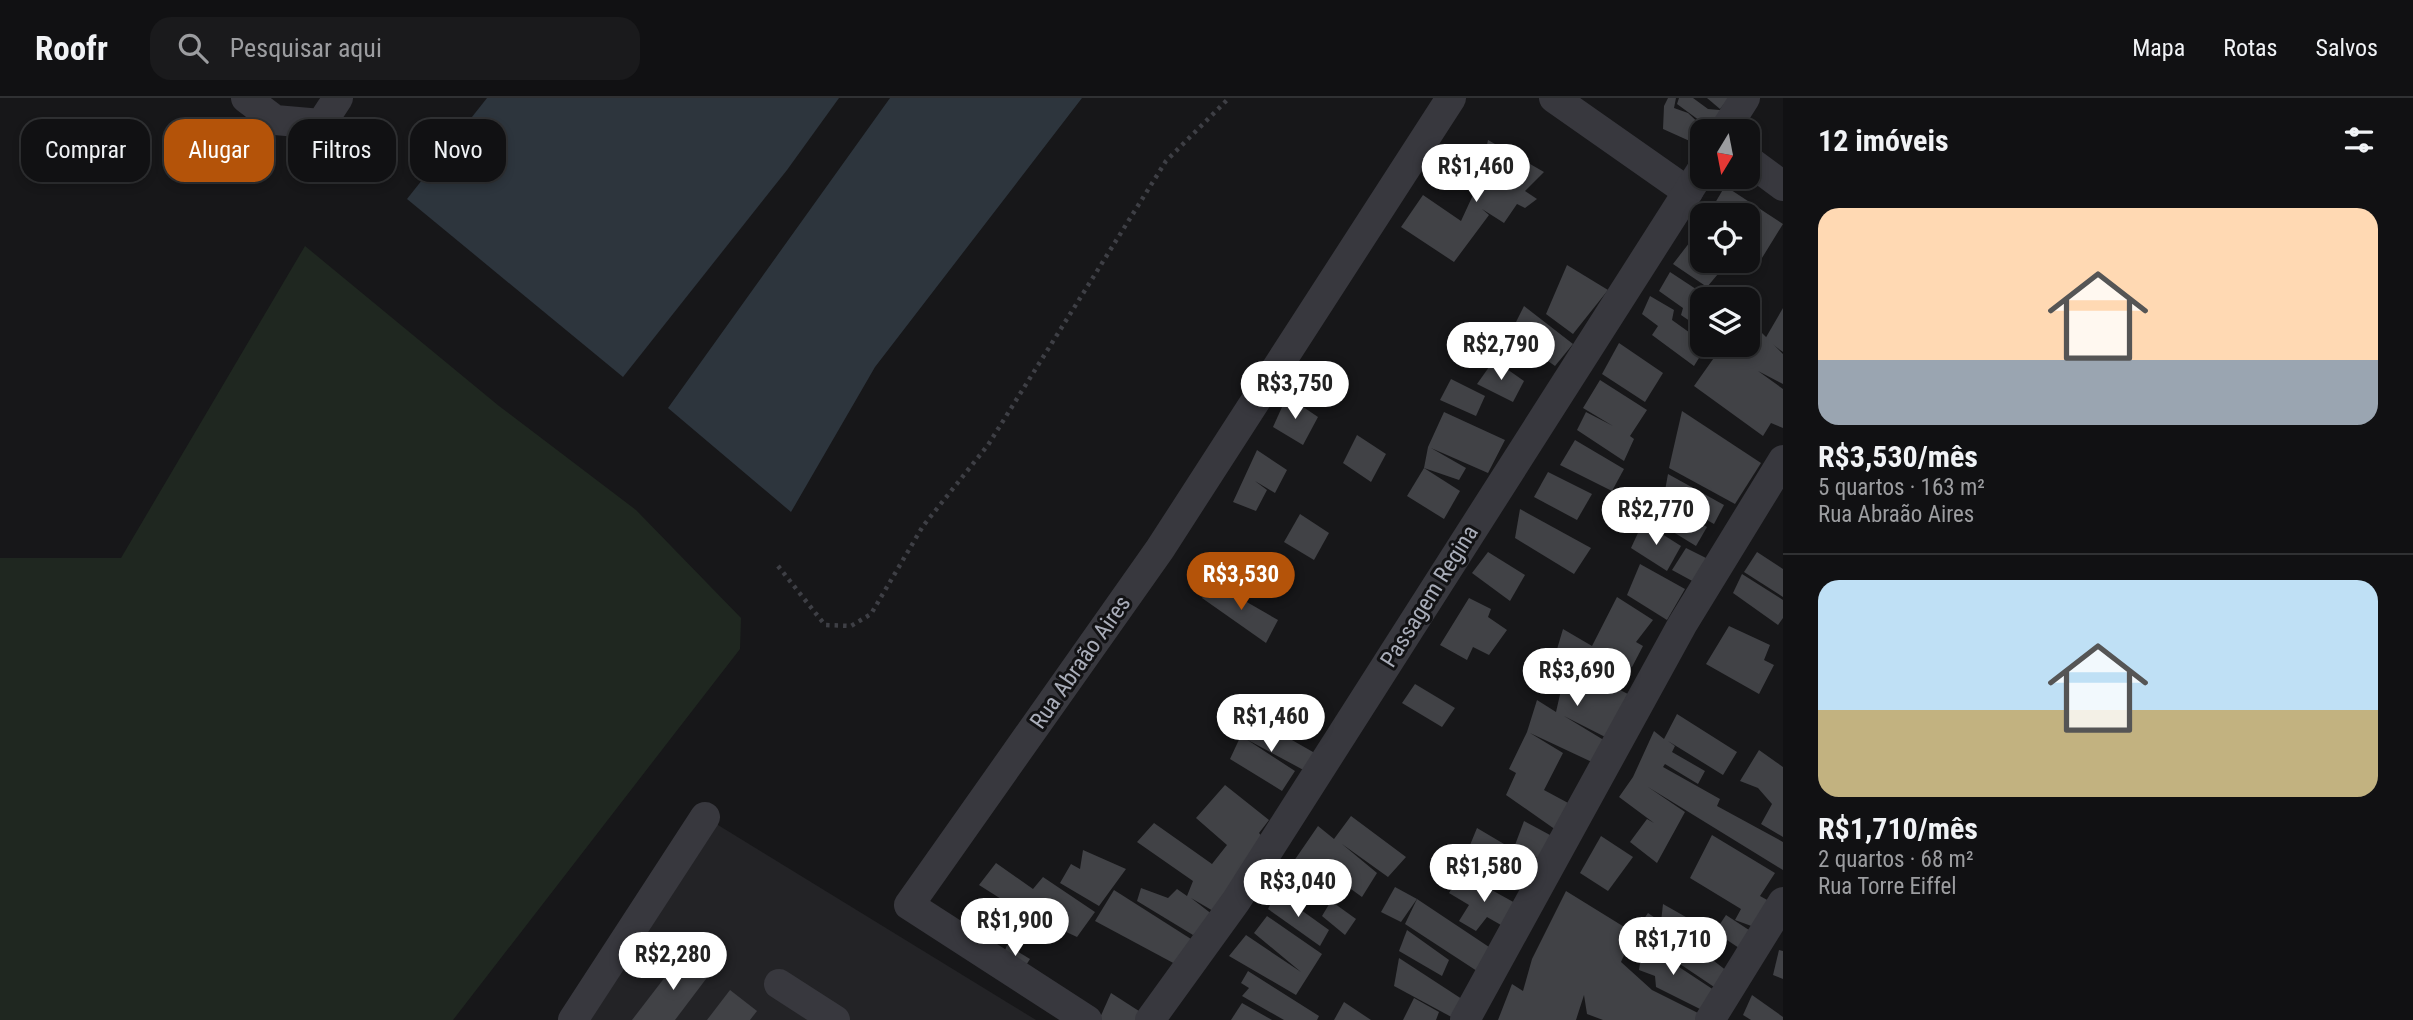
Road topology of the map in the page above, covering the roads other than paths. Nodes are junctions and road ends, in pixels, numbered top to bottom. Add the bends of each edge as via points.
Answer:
1 (246, 98) edge
2 (338, 98) edge
3 (1451, 98) edge
4 (1554, 98) edge
5 (1745, 98) edge
6 (1732, 119) edge
7 (1760, 169) edge
8 (1690, 177) edge
9 (1783, 186) edge
10 (1690, 188) edge
11 (1783, 460) edge
12 (705, 817) dead end
13 (1783, 902) edge
14 (779, 984) dead end
15 (573, 1020) edge
16 (835, 1020) edge
17 (1087, 1020) edge
18 (1150, 1020) edge
19 (1465, 1020) edge
20 (1710, 1020) edge

1 - 2 street via 275,120 321,124
3 - 17 street, Rua Abraão Aires via 1160,549 909,905
4 - 8 street
5 - 6 street
7 - 9 street
10 - 18 street, Passagem Regina via 1236,901
11 - 19 street via 1682,625
12 - 15 street
13 - 20 street
14 - 16 street

